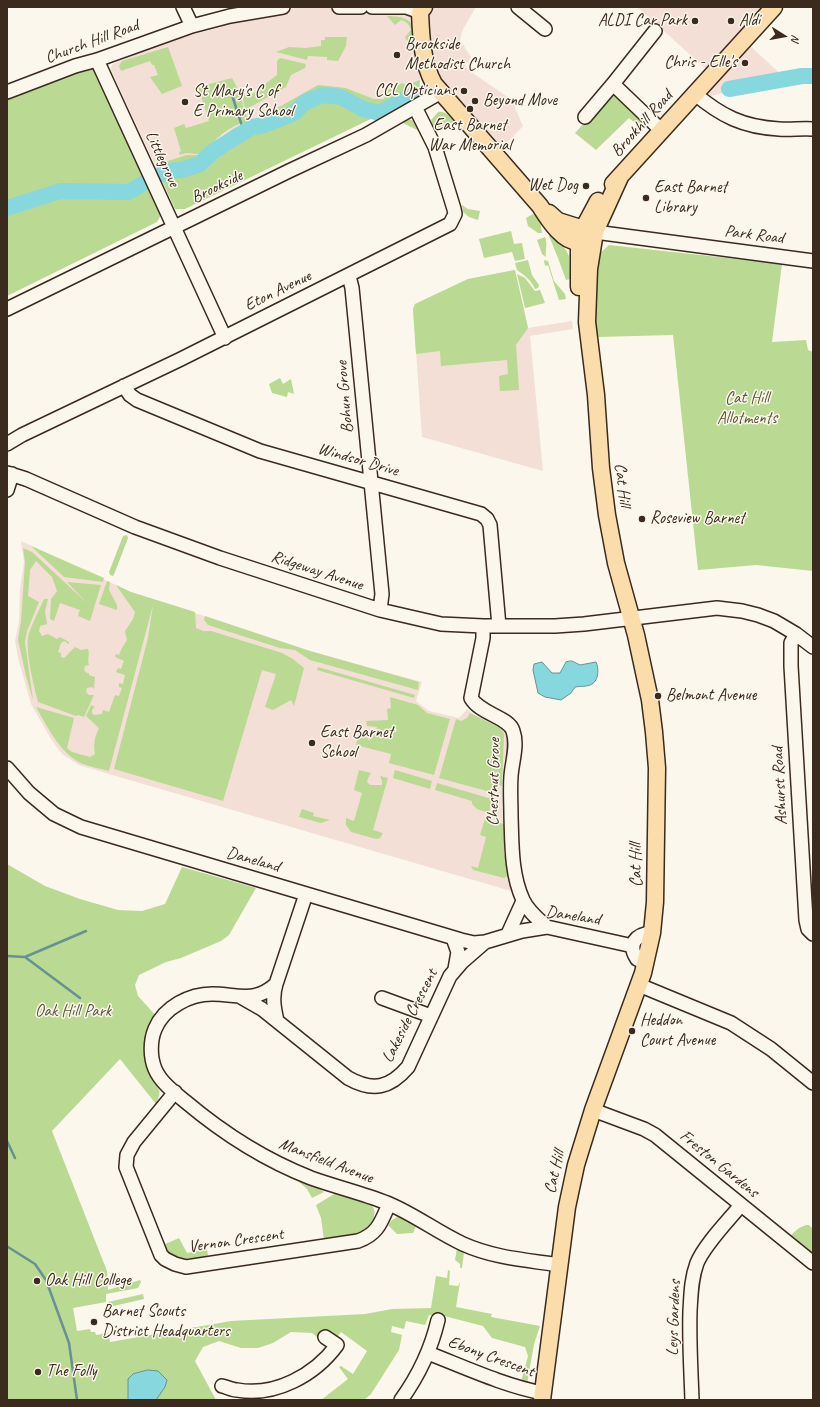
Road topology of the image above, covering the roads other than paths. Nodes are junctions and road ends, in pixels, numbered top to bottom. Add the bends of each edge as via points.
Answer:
1 (183, 7) edge
2 (283, 7) edge
3 (339, 7) edge
4 (361, 7) edge
5 (372, 7) edge
6 (386, 7) edge
7 (518, 7) edge
8 (774, 7) edge
9 (422, 10) edge
10 (228, 12) edge
11 (192, 26) junction
12 (545, 29) dead end
13 (655, 31) dead end
14 (97, 60) junction
15 (613, 84) junction
16 (7, 92) edge
17 (694, 93) junction
18 (427, 100) junction
19 (585, 117) dead end
20 (813, 129) edge
21 (662, 130) junction
22 (174, 228) junction
23 (585, 234) junction
24 (813, 261) edge
25 (349, 276) junction
26 (7, 309) edge
27 (225, 338) junction
28 (124, 386) junction
29 (7, 444) edge
30 (10, 474) edge
31 (371, 482) junction
32 (7, 490) edge
33 (380, 610) junction
34 (631, 618) junction
35 (483, 626) junction
36 (499, 626) junction
37 (796, 634) junction
38 (813, 647) edge
39 (7, 768) edge
40 (306, 894) junction
41 (523, 901) junction
42 (547, 927) junction
43 (652, 933) junction
44 (508, 934) junction
45 (813, 934) edge
46 (454, 938) junction
47 (485, 942) junction
48 (633, 946) junction
49 (646, 963) junction
50 (455, 969) junction
51 (276, 984) junction
52 (639, 984) junction
53 (241, 997) junction
54 (382, 998) dead end
55 (430, 1016) junction
56 (277, 1021) junction
57 (813, 1083) edge
58 (175, 1092) junction
59 (593, 1110) junction
60 (389, 1204) junction
61 (741, 1205) junction
62 (813, 1263) edge
63 (559, 1265) junction
64 (438, 1320) dead end
65 (325, 1337) dead end
66 (428, 1353) junction
67 (222, 1386) dead end
68 (236, 1395) edge
69 (543, 1397) edge
70 (401, 1400) edge
71 (692, 1400) edge

1 - 11 street
2 - 10 street, Church Hill Road
3 - 4 street
5 - 6 street
6 - 9 street
7 - 12 street
8 - 17 main road, Brookhill Road
9 - 18 main road via 421,36 429,75
10 - 11 street, Church Hill Road
11 - 14 street, Church Hill Road
13 - 15 street
14 - 16 street, Church Hill Road
14 - 22 street, Littlegrove
15 - 19 street
15 - 21 street
17 - 20 street via 720,114 744,124 780,129
17 - 21 main road, Brookhill Road
18 - 22 street, Brookside via 366,135
18 - 23 main road via 478,136 540,206 558,221
18 - 25 street, Eton Avenue via 436,152 454,209 453,219 446,227
21 - 23 main road, Brookhill Road via 620,177
22 - 26 street, Brookside
22 - 27 street, Littlegrove
23 - 24 street, Park Road
23 - 34 main road, Cat Hill via 589,269 587,322 605,500 616,563
25 - 27 street, Eton Avenue
25 - 31 street, Bohun Grove
27 - 28 street, Eton Avenue
28 - 29 street, Eton Avenue
28 - 31 street, Windsor Drive via 137,400 260,451
30 - 32 street
30 - 33 street, Ridgeway Avenue via 131,526 198,551
31 - 33 street, Bohun Grove via 382,594
31 - 36 street, Windsor Drive via 473,511 487,518 490,525
33 - 35 street, Ridgeway Avenue via 441,624
34 - 36 street, Ridgeway Avenue via 555,626
34 - 37 street via 717,608 731,609 774,621
34 - 43 main road, Cat Hill via 650,700 657,768 655,902
35 - 36 street, Ridgeway Avenue
35 - 41 street, Chestnut Grove via 471,698 479,708 506,722 513,730 515,749 511,777 511,844
37 - 38 street
37 - 45 street, Ashurst Road via 791,643 791,666 806,920
39 - 40 street, Daneland via 29,793 54,814 81,827
40 - 46 street, Daneland
40 - 51 street
41 - 42 street, Chestnut Grove
41 - 44 street, Daneland
42 - 44 street, Daneland
42 - 48 street, Daneland
43 - 48 street via 640,936
43 - 49 main road, Cat Hill
44 - 47 street, Daneland
46 - 47 street, Daneland via 474,943
46 - 50 street, Lakeside Crescent via 458,952
47 - 50 street, Lakeside Crescent
48 - 49 street via 637,959
49 - 52 main road, Cat Hill
50 - 55 street, Lakeside Crescent
51 - 53 street, Mansfield Avenue via 262,994
51 - 56 street via 274,1005
52 - 57 street via 731,1023 771,1049
52 - 59 main road, Cat Hill
53 - 56 street, Lakeside Crescent
53 - 58 street, Mansfield Avenue via 212,994 196,996 174,1006 160,1021 152,1038 152,1059 162,1080
54 - 55 street
55 - 56 street, Lakeside Crescent via 408,1067 391,1083 379,1086 359,1084 348,1078
58 - 60 street, Mansfield Avenue via 204,1118 268,1159 312,1178
58 - 60 street, Vernon Crescent via 134,1142 127,1155 126,1167 154,1240 165,1259 186,1267 358,1241 374,1233
59 - 61 street, Freston Gardens via 655,1135
59 - 63 main road, Cat Hill via 576,1164
60 - 63 street, Mansfield Avenue via 470,1246 501,1257
61 - 62 street, Freston Gardens
61 - 71 street, Leys Gardens via 705,1250 694,1274 690,1322
63 - 69 main road, Cat Hill
64 - 66 street, Ebony Crescent
65 - 68 street via 337,1345 319,1366 286,1385
66 - 69 street, Ebony Crescent
66 - 70 street, Ebony Crescent via 416,1378
67 - 68 street

